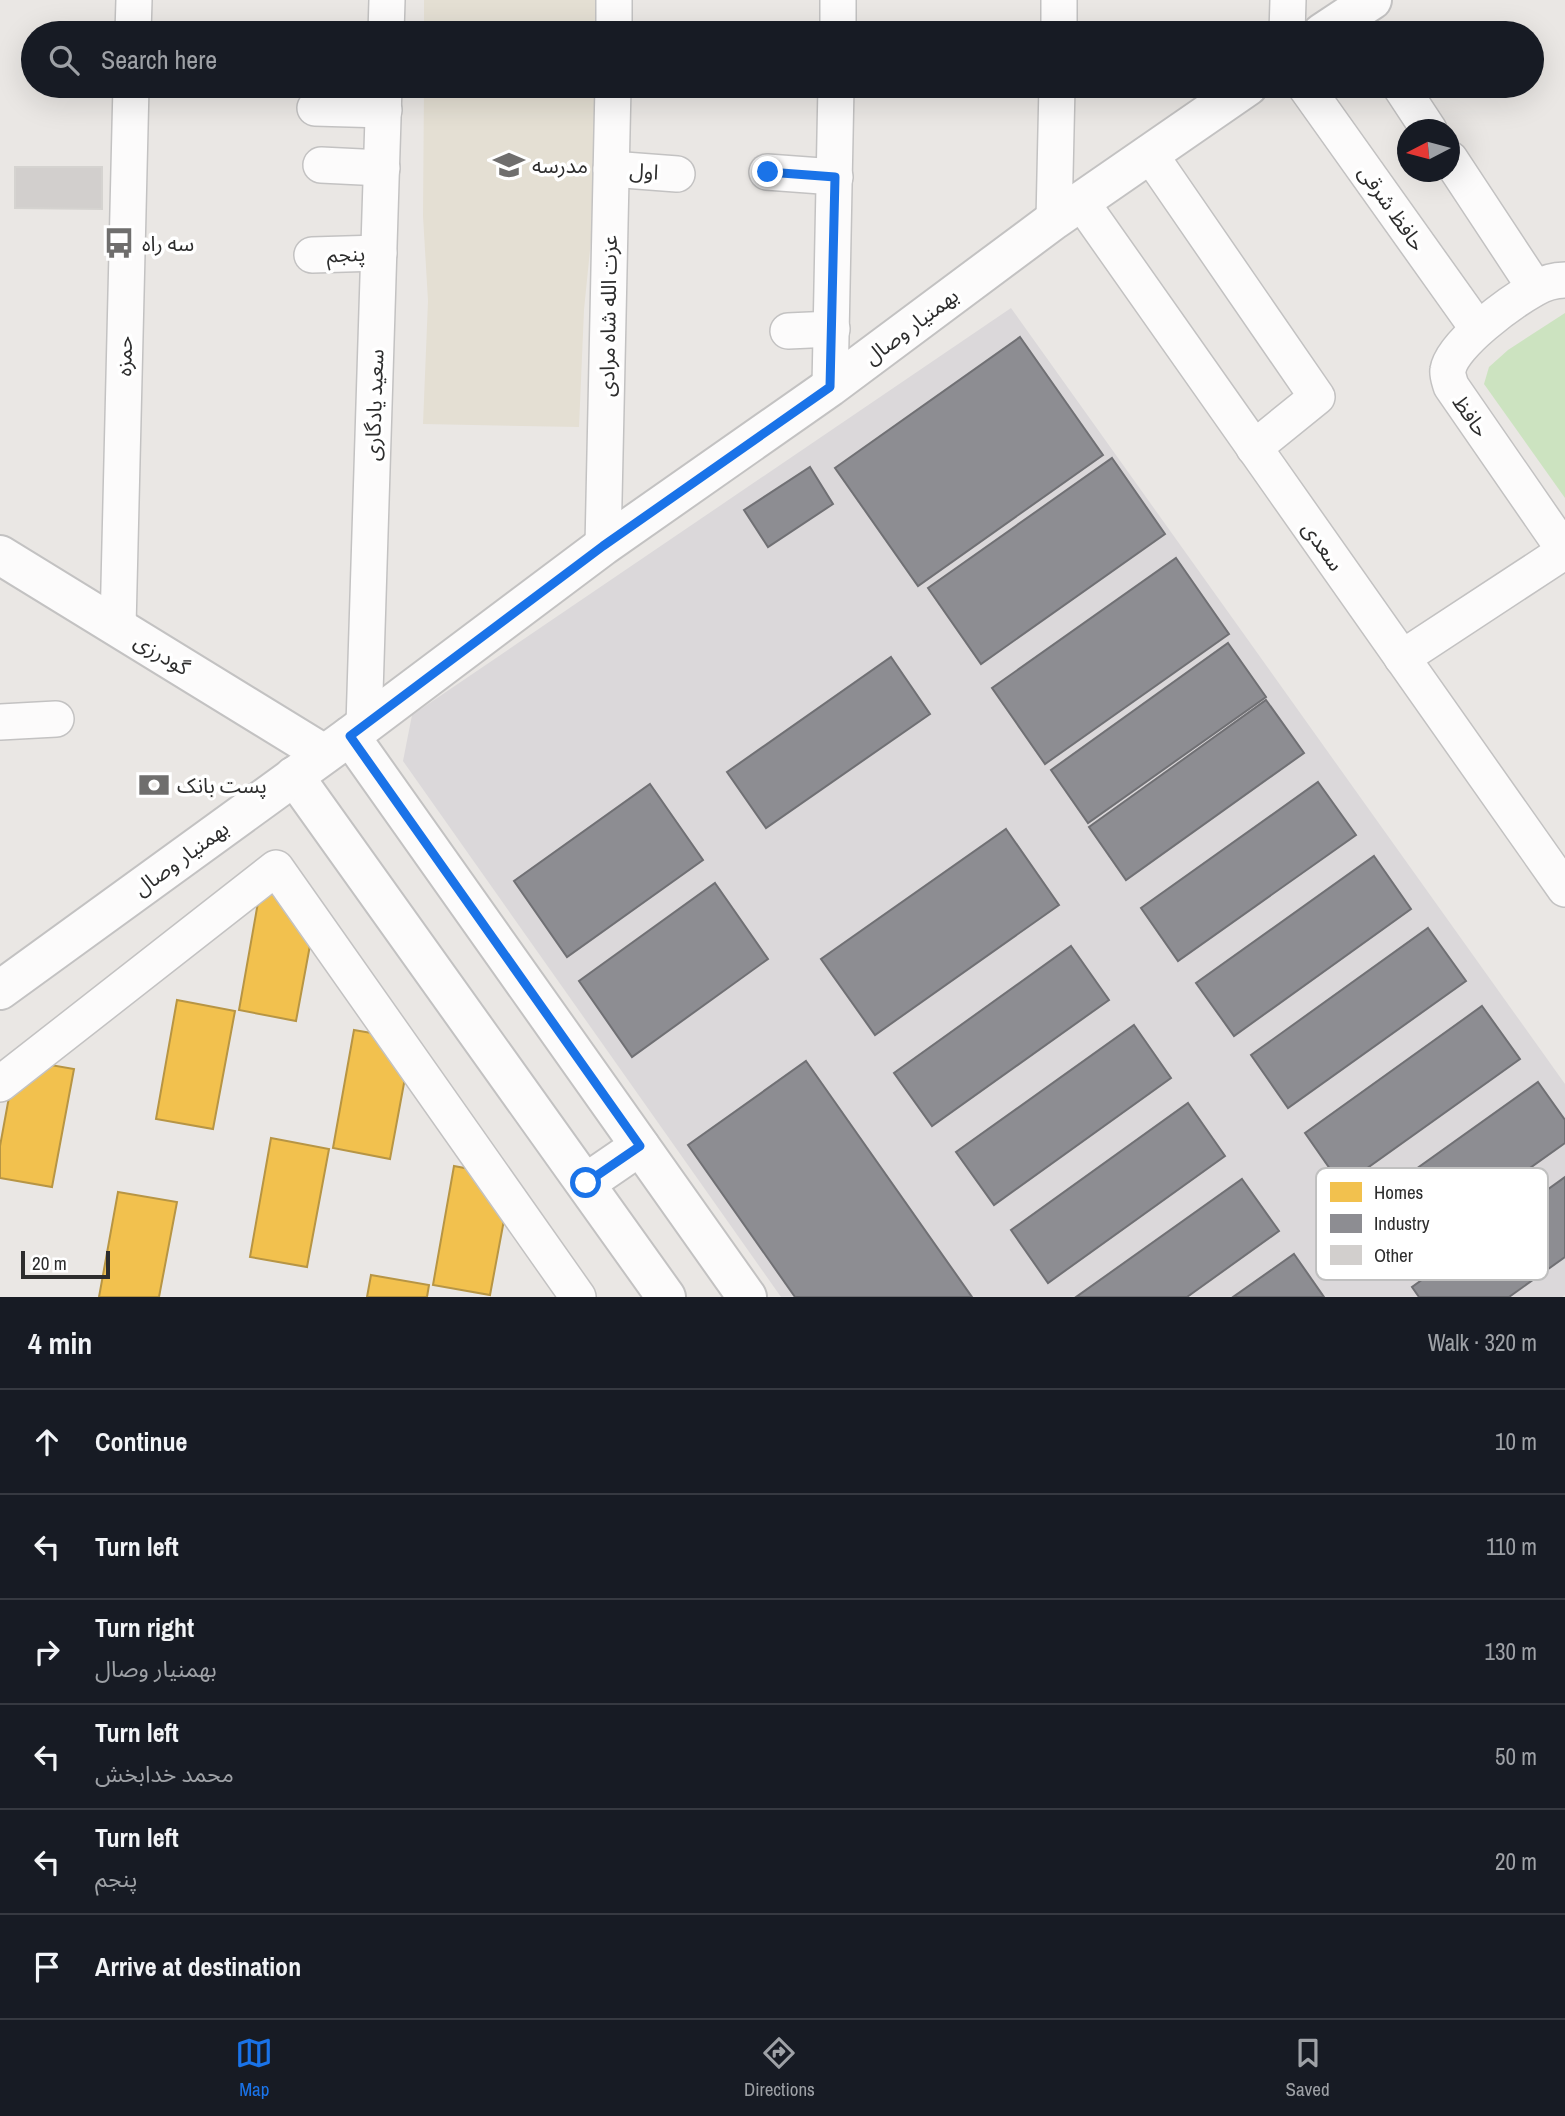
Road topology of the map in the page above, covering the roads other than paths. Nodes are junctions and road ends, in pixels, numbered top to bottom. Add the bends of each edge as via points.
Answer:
1 (134, 0) edge
2 (387, 0) edge
3 (614, 0) edge
4 (838, 0) edge
5 (1059, 0) edge
6 (1288, 0) edge
7 (133, 21) edge
8 (386, 21) edge
9 (614, 21) edge
10 (838, 21) edge
11 (1059, 21) edge
12 (1287, 21) edge
13 (131, 98) edge
14 (384, 98) edge
15 (612, 98) edge
16 (836, 98) edge
17 (1059, 98) edge
18 (1230, 98) edge
19 (1314, 98) edge
20 (1408, 98) edge
21 (315, 108) dead end
22 (1422, 119) edge
23 (1149, 153) junction
24 (321, 165) dead end
25 (382, 168) junction
26 (611, 169) junction
27 (768, 172) dead end
28 (1460, 172) edge
29 (677, 174) dead end
30 (835, 177) junction
31 (1068, 211) junction
32 (379, 253) junction
33 (312, 255) dead end
34 (1550, 284) edge
35 (832, 329) junction
36 (1478, 330) junction
37 (788, 331) dead end
38 (830, 387) junction
39 (1254, 449) junction
40 (603, 546) junction
41 (1565, 551) edge
42 (0, 555) edge
43 (118, 627) junction
44 (1402, 658) junction
45 (56, 719) dead end
46 (0, 722) edge
47 (346, 738) junction
48 (294, 776) junction
49 (1565, 889) edge
50 (0, 990) edge
51 (0, 1084) edge
52 (640, 1146) junction
53 (586, 1183) junction
54 (578, 1297) edge
55 (667, 1297) edge
56 (747, 1297) edge

1 - 7 street
2 - 8 street
3 - 9 street
4 - 10 street
5 - 11 street
6 - 12 street
13 - 43 street, حمزه
14 - 21 street
14 - 25 street, سعید یادگاری
15 - 26 street, عزت الله شاه مرادی
16 - 30 street
17 - 31 street
18 - 23 street, بهمنیار وصال
19 - 36 street, حافظ شرقی
20 - 22 street
23 - 31 street, بهمنیار وصال
23 - 39 street via 1318,397
24 - 25 street
25 - 32 street, سعید یادگاری
26 - 29 street, اول
26 - 40 street, عزت الله شاه مرادی
27 - 30 street
28 - 34 street
30 - 35 street
31 - 38 street, بهمنیار وصال
31 - 39 street, سعدی
32 - 33 street, پنجم
32 - 47 street, سعید یادگاری
34 - 36 street, حافظ
35 - 37 street
35 - 38 street
36 - 41 street, حافظ via 1458,350 1448,371 1451,386
38 - 40 street, بهمنیار وصال
39 - 44 street, سعدی
40 - 47 street, بهمنیار وصال
41 - 44 street
42 - 43 street, گودرزی
43 - 47 street, گودرزی
44 - 49 street, سعدی
45 - 46 street
47 - 48 street, بهمنیار وصال
47 - 52 street
48 - 50 street, بهمنیار وصال
48 - 53 street
51 - 54 street via 276,867
52 - 53 street
52 - 56 street
53 - 55 street

